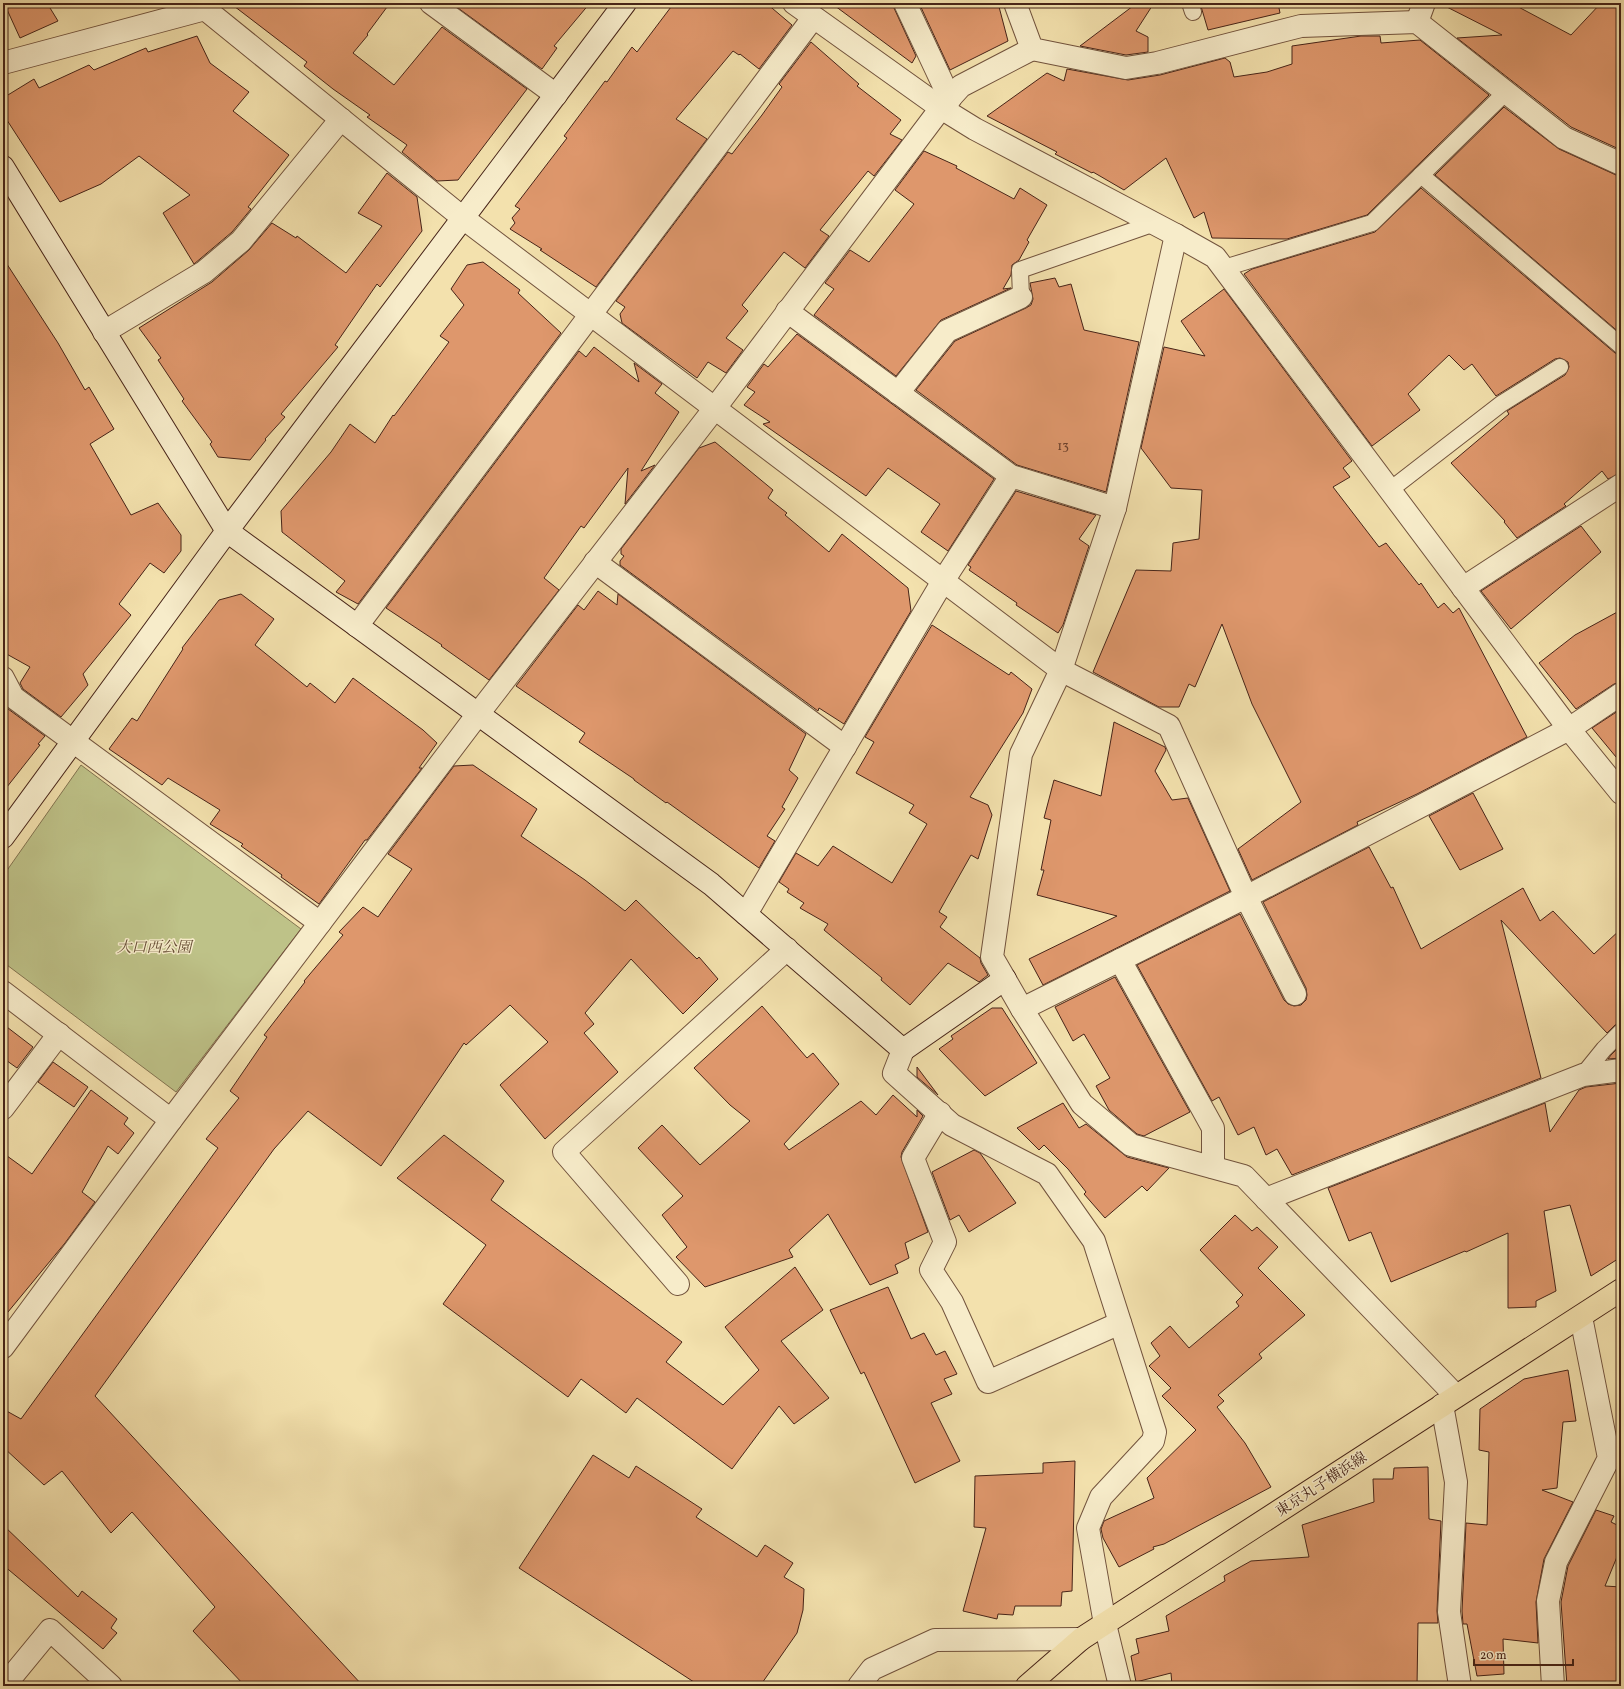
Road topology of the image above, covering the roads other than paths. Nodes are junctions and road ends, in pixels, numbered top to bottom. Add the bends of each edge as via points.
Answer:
1 (431, 3) edge
2 (625, 3) edge
3 (794, 3) edge
4 (905, 3) edge
5 (1015, 3) edge
6 (206, 5) edge
7 (1421, 12) edge
8 (813, 18) junction
9 (1032, 49) junction
10 (3, 63) edge
11 (1506, 92) junction
12 (556, 95) junction
13 (945, 104) junction
14 (341, 119) junction
15 (1621, 164) edge
16 (3, 167) edge
17 (1421, 176) junction
18 (463, 218) junction
19 (1155, 223) junction
20 (1176, 235) junction
21 (1224, 268) junction
22 (1021, 297) joint
23 (787, 311) junction
24 (591, 315) junction
25 (104, 332) junction
26 (1621, 346) edge
27 (1560, 367) dead end
28 (898, 393) junction
29 (714, 408) junction
30 (1011, 476) junction
31 (1621, 485) edge
32 (1390, 490) junction
33 (1115, 508) junction
34 (227, 531) junction
35 (595, 562) junction
36 (943, 581) junction
37 (1463, 588) junction
38 (357, 626) junction
39 (1061, 670) junction
40 (3, 678) edge
41 (1621, 694) edge
42 (478, 714) junction
43 (1569, 729) junction
44 (74, 742) junction
45 (845, 747) junction
46 (1621, 794) edge
47 (3, 837) edge
48 (1246, 897) junction
49 (746, 914) junction
50 (320, 923) junction
51 (787, 949) junction
52 (1120, 960) junction
53 (1005, 980) junction
54 (3, 992) edge
55 (1295, 994) dead end
56 (1022, 1009) junction
57 (1621, 1032) edge
58 (59, 1034) junction
59 (903, 1050) junction
60 (1621, 1070) edge
61 (1583, 1075) junction
62 (3, 1108) edge
63 (940, 1113) junction
64 (171, 1120) junction
65 (1213, 1167) junction
66 (1266, 1199) junction
67 (678, 1284) dead end
68 (1621, 1290) edge
69 (1581, 1317) junction
70 (1120, 1323) junction
71 (3, 1347) edge
72 (1449, 1400) junction
73 (1105, 1624) junction
74 (1082, 1639) junction
75 (4, 1686) edge
76 (111, 1686) edge
77 (859, 1686) edge
78 (1027, 1686) edge
79 (1120, 1686) edge
80 (1460, 1686) edge
81 (1553, 1686) edge

1 - 12 street
2 - 12 street
3 - 8 street
4 - 13 street
5 - 9 street
6 - 10 street
6 - 14 street
7 - 9 street via 1301,26 1126,68
7 - 11 street
8 - 13 street
8 - 24 street
9 - 13 street via 962,86
11 - 15 street via 1564,138
11 - 17 lane
12 - 18 street
13 - 19 street via 975,130
13 - 23 street
14 - 18 street
14 - 25 street via 241,241 204,272
16 - 25 street
17 - 21 lane via 1372,223
17 - 26 lane
18 - 24 street
18 - 34 street
19 - 20 street
19 - 22 lane via 1020,270
20 - 21 street via 1215,257
20 - 33 street
21 - 32 street
22 - 28 street via 947,331
23 - 28 street
23 - 29 street
24 - 29 street
24 - 38 street
25 - 34 street
27 - 32 lane via 1501,404
28 - 30 street
29 - 35 street
29 - 36 street
30 - 33 street
30 - 36 street
31 - 37 street
32 - 37 street
33 - 39 street
34 - 38 street
34 - 44 street
35 - 42 street
35 - 45 street
36 - 39 street
36 - 45 street
37 - 43 street
38 - 42 street
39 - 48 street via 1169,726
39 - 53 street via 1021,754 992,957
40 - 44 street via 13,697
41 - 43 street
42 - 49 street via 711,884
42 - 50 street
43 - 46 street
43 - 48 street
44 - 47 street
44 - 50 street
45 - 49 street
48 - 52 street
48 - 55 street
49 - 51 street
50 - 64 street
51 - 59 street
51 - 67 street via 564,1152
52 - 56 street
52 - 65 street via 1213,1128
53 - 56 street
53 - 59 street
54 - 58 street
56 - 65 street via 1082,1104 1131,1145
57 - 61 lane
58 - 62 street
58 - 64 street
59 - 63 street via 894,1073
60 - 61 street
61 - 66 street
63 - 70 street via 952,1124 1047,1174 1094,1241
63 - 70 street via 913,1158 945,1242 931,1270 952,1302 988,1382
64 - 71 street
65 - 66 street via 1244,1176
66 - 72 street
68 - 69 main road, 東京丸子横浜線
69 - 72 main road, 東京丸子横浜線
69 - 81 street via 1609,1458 1556,1562 1548,1601
70 - 73 street via 1155,1432 1153,1441 1102,1497 1088,1528
72 - 73 main road, 東京丸子横浜線
72 - 80 street via 1456,1482 1449,1612
73 - 74 main road, 東京丸子横浜線
73 - 79 street
74 - 77 street via 935,1640 872,1669
74 - 78 main road, 東京丸子横浜線
75 - 76 street via 50,1630

